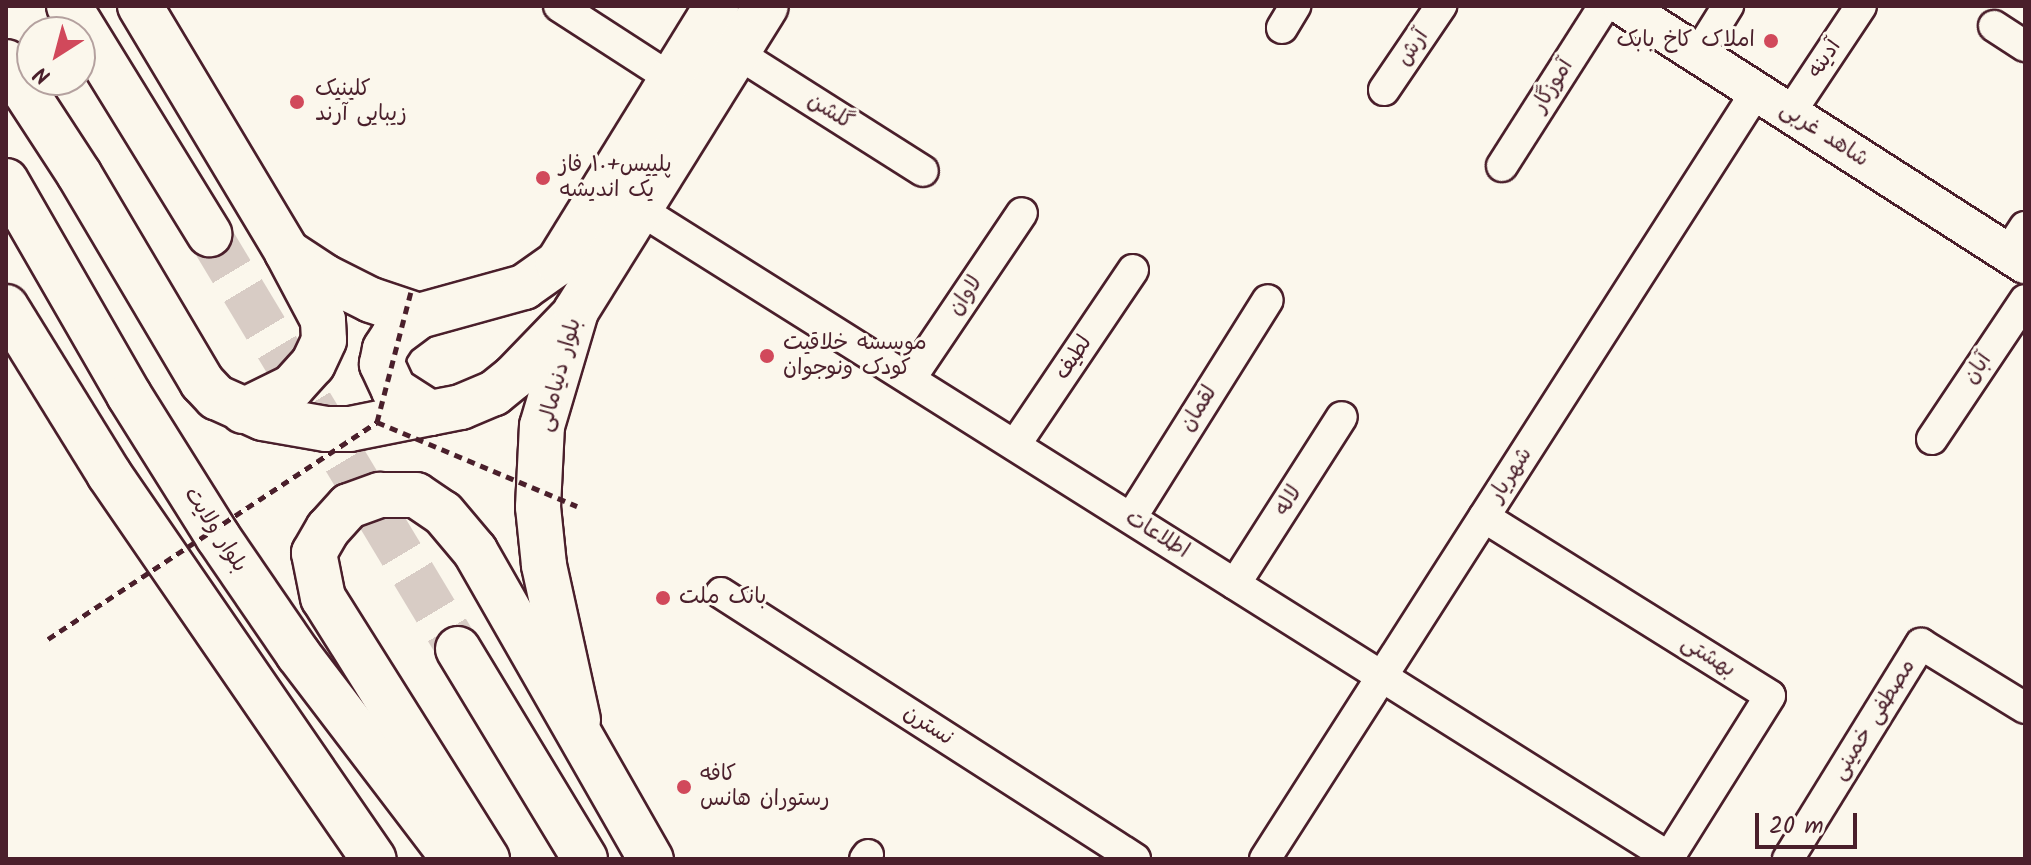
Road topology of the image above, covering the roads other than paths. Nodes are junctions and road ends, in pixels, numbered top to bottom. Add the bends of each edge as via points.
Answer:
1 (69, 6) edge
2 (140, 6) edge
3 (559, 6) edge
4 (717, 6) edge
5 (766, 6) edge
6 (1441, 6) edge
7 (1604, 6) edge
8 (1623, 6) edge
9 (1728, 6) edge
10 (1861, 6) edge
11 (1994, 26) dead end
12 (2025, 46) edge
13 (737, 53) junction
14 (1698, 54) junction
15 (6, 62) edge
16 (672, 79) junction
17 (1384, 90) dead end
18 (1756, 92) junction
19 (1790, 113) junction
20 (1502, 166) dead end
21 (923, 171) dead end
22 (6, 181) edge
23 (642, 211) junction
24 (1022, 213) dead end
25 (209, 234) tunnel mouth
26 (2019, 248) edge
27 (287, 252) junction
28 (1133, 270) dead end
29 (1268, 300) dead end
30 (2025, 300) edge
31 (415, 302) junction
32 (6, 307) edge
33 (576, 311) junction
34 (6, 327) edge
35 (910, 379) junction
36 (51, 381) junction
37 (243, 411) junction
38 (430, 413) junction
39 (1342, 417) dead end
40 (1932, 439) dead end
41 (1015, 445) junction
42 (1484, 517) junction
43 (1131, 518) junction
44 (1235, 584) junction
45 (721, 593) dead end
46 (458, 649) tunnel mouth
47 (1382, 676) junction
48 (2025, 708) edge
49 (584, 746) junction
50 (1671, 858) edge
51 (374, 859) edge
52 (454, 859) edge
53 (487, 859) edge
54 (585, 859) edge
55 (651, 859) edge
56 (1135, 859) edge
57 (1265, 859) edge
58 (1788, 859) edge

1 - 25 main road
2 - 27 main road
3 - 16 street
4 - 16 main road
5 - 13 main road, بلوار دنیامالی
6 - 17 street, آرش
7 - 20 street, آموزگار
8 - 14 street, شاهد غربی
9 - 14 street
10 - 19 street, آدینه
11 - 12 street
13 - 21 street, گلشن
13 - 23 main road, بلوار دنیامالی
14 - 18 street, شاهد غربی
15 - 37 main road via 202,382 216,397
16 - 31 main road via 558,263 524,287
18 - 19 street, شاهد غربی
18 - 42 street, شهریار
19 - 26 street, شاهد غربی
22 - 52 main road, بلوار ولایت via 218,537 298,654
23 - 33 main road, بلوار دنیامالی
23 - 35 street, اطلاعات
24 - 35 street, لاوان
27 - 31 main road via 371,300
27 - 37 main road via 323,320 324,340 313,364 292,387
28 - 41 street, لطیف
29 - 43 street, لقمان
30 - 40 street, آبان
31 - 38 main road via 385,349 382,364 394,390
32 - 36 main road
33 - 38 main road via 547,346 494,393
33 - 49 main road, بلوار دنیامالی via 542,426 538,507 544,565
34 - 36 main road
35 - 41 street, اطلاعات
36 - 51 main road via 109,474
37 - 38 main road via 326,429
39 - 44 street, لاله
41 - 43 street, اطلاعات
42 - 47 street, شهریار
42 - 50 street, بهشتی via 1770,696
43 - 44 street, اطلاعات
44 - 47 street, اطلاعات
45 - 56 street, نسترن
46 - 54 main road
47 - 50 street, اطلاعات
47 - 57 street, شهریار
48 - 58 street, مصطفی خمینی via 1921,644
49 - 53 main road via 475,551 443,513 416,495 380,495 349,506 314,553 323,598
49 - 55 main road

